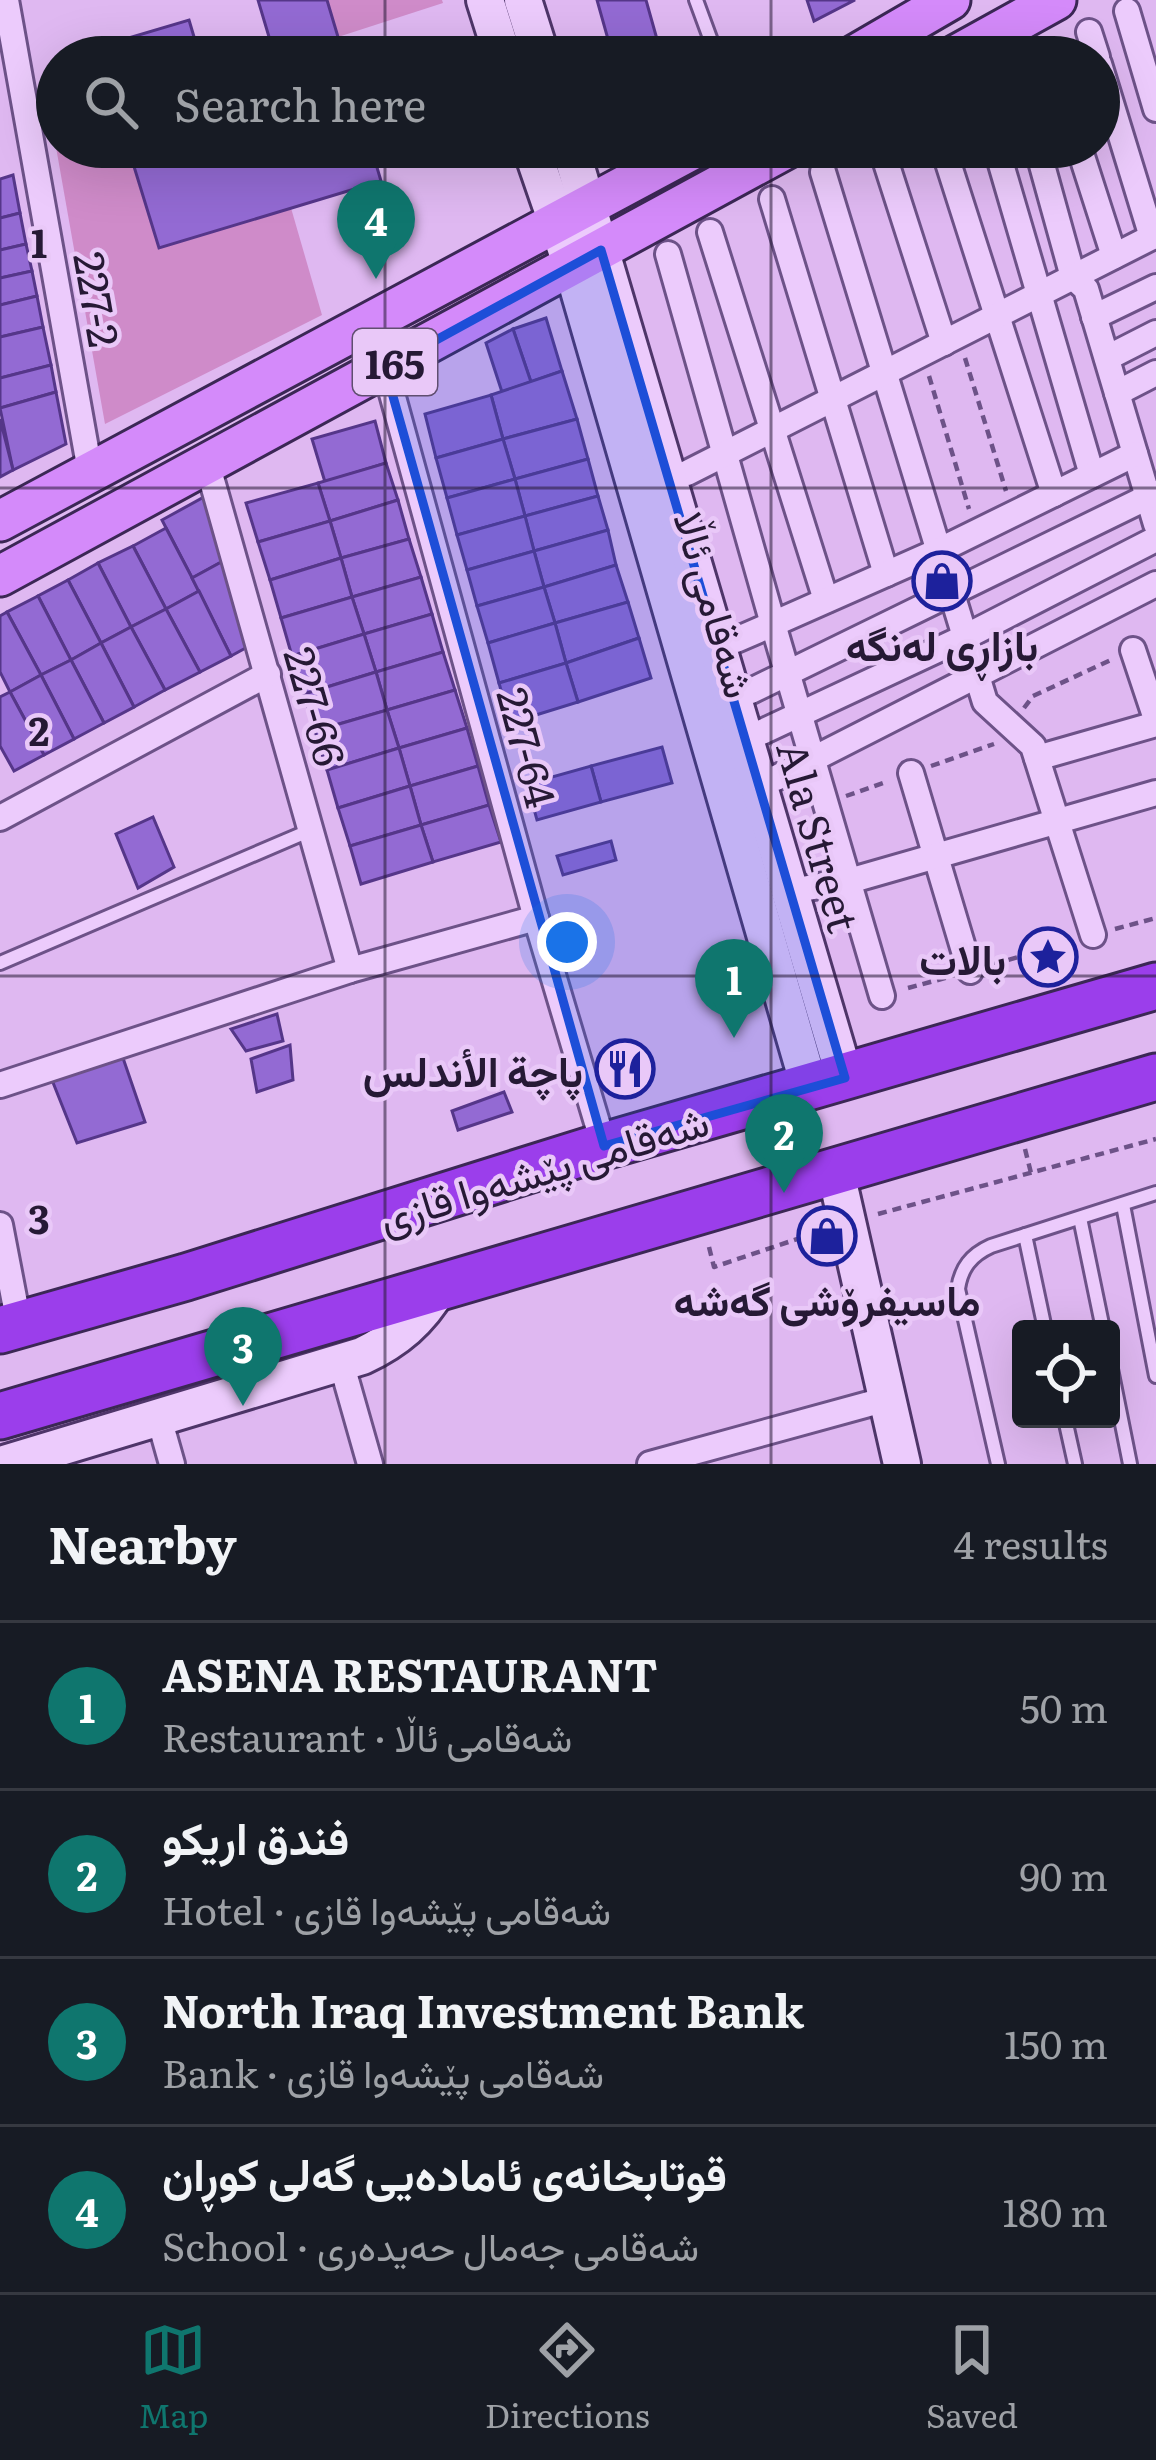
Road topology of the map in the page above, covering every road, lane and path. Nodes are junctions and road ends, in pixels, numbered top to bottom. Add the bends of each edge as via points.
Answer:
1 (6, 0) edge
2 (485, 0) edge
3 (523, 0) edge
4 (696, 0) edge
5 (950, 0) edge
6 (1056, 0) edge
7 (1127, 11) dead end
8 (1089, 32) dead end
9 (496, 36) edge
10 (535, 36) edge
11 (709, 36) edge
12 (888, 36) edge
13 (990, 36) edge
14 (1090, 36) edge
15 (1156, 110) edge
16 (1120, 130) edge
17 (543, 168) edge
18 (571, 168) edge
19 (659, 168) edge
20 (751, 168) edge
21 (887, 168) edge
22 (950, 168) edge
23 (1001, 168) edge
24 (1043, 168) edge
25 (1086, 168) edge
26 (823, 172) dead end
27 (772, 199) dead end
28 (573, 215) junction
29 (710, 232) dead end
30 (1154, 236) edge
31 (668, 254) dead end
32 (1114, 256) junction
33 (586, 258) junction
34 (1073, 277) junction
35 (1156, 287) edge
36 (1039, 295) junction
37 (996, 316) junction
38 (1094, 316) junction
39 (1156, 333) edge
40 (941, 344) junction
41 (1107, 358) junction
42 (385, 368) junction
43 (883, 374) junction
44 (1156, 374) edge
45 (1117, 392) junction
46 (835, 398) junction
47 (773, 430) junction
48 (1142, 447) edge
49 (726, 453) junction
50 (207, 463) junction
51 (90, 471) junction
52 (687, 473) dead end
53 (1092, 475) junction
54 (1054, 494) junction
55 (1152, 495) edge
56 (1013, 514) junction
57 (0, 521) edge
58 (1156, 524) edge
59 (976, 532) junction
60 (1156, 539) edge
61 (938, 551) junction
62 (886, 574) junction
63 (0, 576) edge
64 (1156, 584) edge
65 (951, 593) junction
66 (826, 600) junction
67 (773, 624) junction
68 (965, 638) junction
69 (736, 640) dead end
70 (1133, 650) joint
71 (788, 672) junction
72 (268, 674) junction
73 (977, 678) junction
74 (751, 691) dead end
75 (800, 714) junction
76 (1156, 722) edge
77 (1012, 725) junction
78 (762, 732) dead end
79 (1037, 758) junction
80 (813, 759) junction
81 (911, 773) junction
82 (776, 778) dead end
83 (1156, 793) edge
84 (827, 808) junction
85 (0, 818) edge
86 (1057, 820) junction
87 (311, 830) junction
88 (934, 856) junction
89 (849, 880) junction
90 (808, 888) dead end
91 (536, 918) junction
92 (1094, 935) dead end
93 (0, 963) edge
94 (350, 970) junction
95 (970, 971) dead end
96 (1156, 986) edge
97 (882, 995) dead end
98 (1156, 1077) edge
99 (827, 1083) junction
100 (0, 1085) edge
101 (1017, 1118) junction
102 (1156, 1139) edge
103 (604, 1146) junction
104 (836, 1173) junction
105 (1030, 1173) junction
106 (1156, 1193) edge
107 (1123, 1204) junction
108 (1080, 1218) junction
109 (847, 1222) junction
110 (0, 1225) edge
111 (1025, 1235) junction
112 (714, 1267) dead end
113 (439, 1287) junction
114 (1043, 1320) edge
115 (1101, 1320) edge
116 (10, 1327) edge
117 (341, 1362) junction
118 (1156, 1376) edge
119 (887, 1399) junction
120 (1120, 1414) edge
121 (0, 1416) edge
122 (159, 1418) junction
123 (1067, 1428) edge
124 (665, 1462) edge
125 (4, 1464) edge
126 (172, 1464) edge
127 (370, 1464) edge
128 (902, 1464) edge
129 (998, 1464) edge
130 (1075, 1464) edge
131 (1130, 1464) edge

1 - 51 street, 227-2
2 - 9 main road
3 - 10 main road
4 - 11 lane
5 - 12 main road
6 - 13 main road
7 - 15 street
8 - 14 street
16 - 30 street
17 - 28 main road
18 - 28 main road
19 - 28 main road, 165
20 - 33 main road, 165
21 - 40 street
22 - 37 street
23 - 36 street
24 - 34 street
25 - 32 street
26 - 43 street
27 - 46 street
28 - 33 main road
28 - 51 main road, 165
29 - 47 street
30 - 32 street
31 - 49 street
32 - 34 street
33 - 42 main road, 165
33 - 99 main road, شه‌قامی ئاڵا
34 - 36 street
34 - 38 street
35 - 38 street
36 - 37 street
36 - 53 street
37 - 40 street
37 - 54 street
38 - 41 street
39 - 41 street
40 - 43 street
40 - 56 path
40 - 59 path
41 - 45 street
42 - 50 main road, 165
42 - 91 street, 227-64
43 - 46 street
43 - 61 street
44 - 45 street
45 - 48 street
46 - 47 street
46 - 62 street
47 - 49 street
47 - 66 street
48 - 53 street
48 - 55 street
49 - 52 street
49 - 67 street
50 - 63 main road, 165
50 - 72 street, 227-66
51 - 57 main road, 165
53 - 54 street
54 - 56 street
55 - 58 street
55 - 65 street
56 - 59 street
59 - 61 street
60 - 68 street
61 - 62 street
61 - 65 street
62 - 66 street
64 - 73 street
65 - 68 street
65 - 71 street
66 - 67 street
67 - 69 street
67 - 71 street
68 - 73 street
68 - 75 street
70 - 76 street
70 - 77 path via 1033,696
71 - 74 street
71 - 75 street
72 - 85 street
72 - 87 street, 227-66
73 - 77 street via 985,703
73 - 80 street
75 - 78 street
75 - 80 street
76 - 79 street
77 - 79 street
77 - 81 path via 994,744
79 - 86 street
80 - 82 street
80 - 84 street
81 - 84 path
81 - 88 street
83 - 86 street
84 - 89 street
86 - 88 street
86 - 92 street
87 - 93 lane
87 - 94 street, 227-66
88 - 89 street
88 - 95 street
89 - 90 street
89 - 97 street
91 - 94 street
91 - 103 street, 227-64
94 - 100 street
96 - 99 highway, شەقامی پێشەوا قازی
98 - 101 highway, شەقامی پێشەوا قازی
99 - 103 highway, شەقامی پێشەوا قازی
101 - 104 highway, شەقامی پێشەوا قازی
101 - 105 path
102 - 105 path
103 - 116 highway, شەقامی پێشەوا قازی
104 - 109 main road
104 - 113 highway, شەقامی پێشەوا قازی
105 - 109 path
106 - 107 lane
107 - 108 lane
107 - 118 lane
108 - 111 lane
108 - 115 lane
109 - 112 path
109 - 119 main road
110 - 116 street
111 - 114 lane
111 - 129 lane via 975,1254 959,1279
113 - 117 main road via 401,1334
113 - 121 highway, شەقامی پێشەوا قازی
117 - 122 main road
117 - 127 street
119 - 124 street
119 - 128 main road
120 - 131 lane
122 - 125 main road
122 - 126 street
123 - 130 lane

